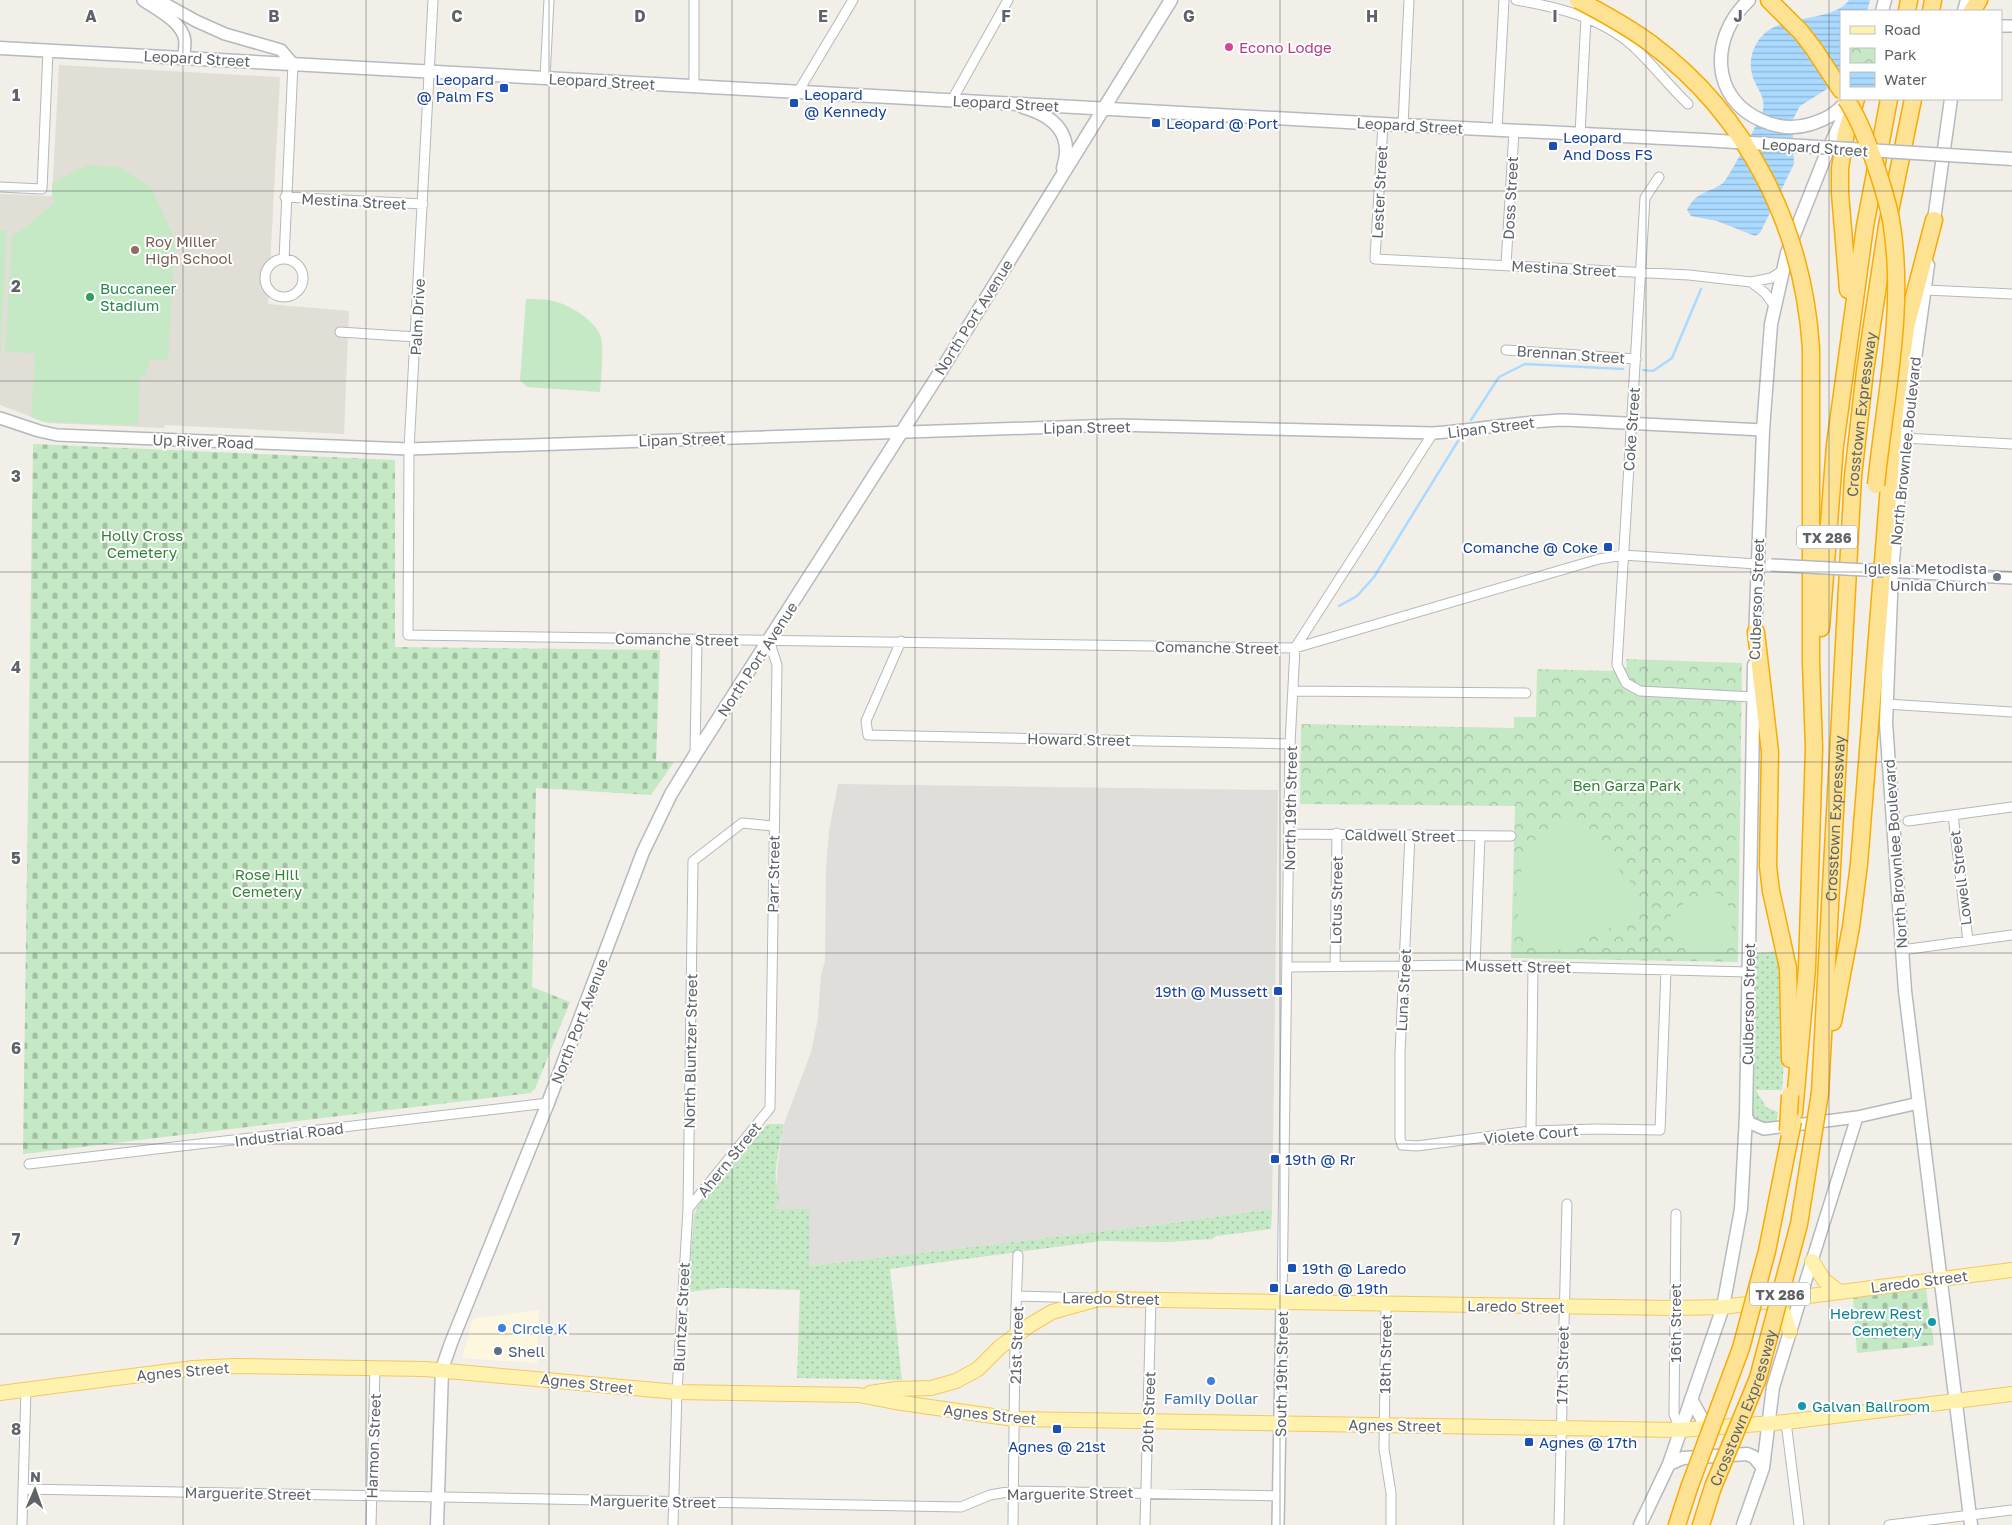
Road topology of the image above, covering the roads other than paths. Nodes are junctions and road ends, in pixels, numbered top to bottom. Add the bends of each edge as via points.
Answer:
1 (143, 0) edge
2 (158, 0) edge
3 (433, 0) edge
4 (550, 0) edge
5 (694, 0) edge
6 (853, 0) edge
7 (1008, 0) edge
8 (1159, 0) edge
9 (1171, 0) edge
10 (1408, 0) edge
11 (1504, 0) edge
12 (1516, 0) edge
13 (1578, 0) edge
14 (1749, 0) edge
15 (1769, 0) edge
16 (1586, 18) junction
17 (1159, 19) junction
18 (193, 20) junction
19 (176, 24) junction
20 (185, 40) junction
21 (0, 48) edge
22 (48, 51) junction
23 (184, 57) junction
24 (293, 64) junction
25 (430, 71) junction
26 (544, 78) junction
27 (694, 86) junction
28 (1840, 89) edge
29 (798, 92) junction
30 (952, 100) junction
31 (1847, 100) edge
32 (1848, 100) edge
33 (1853, 100) edge
34 (1854, 100) edge
35 (1889, 100) edge
36 (1913, 100) edge
37 (1951, 100) edge
38 (986, 102) junction
39 (1688, 104) dead end
40 (1105, 108) junction
41 (1383, 124) junction
42 (1403, 125) junction
43 (1497, 130) junction
44 (1514, 131) junction
45 (1580, 134) junction
46 (2012, 159) edge
47 (1659, 177) dead end
48 (1056, 186) junction
49 (0, 187) edge
50 (285, 198) junction
51 (423, 204) junction
52 (1934, 220) junction
53 (284, 259) junction
54 (1376, 259) joint
55 (1506, 266) junction
56 (1782, 271) junction
57 (1641, 273) junction
58 (1751, 282) junction
59 (1926, 290) junction
60 (2012, 294) edge
61 (1774, 305) junction
62 (1851, 328) junction
63 (340, 332) dead end
64 (416, 337) junction
65 (1506, 350) dead end
66 (1636, 359) junction
67 (0, 418) edge
68 (1630, 423) junction
69 (1763, 430) junction
70 (901, 432) junction
71 (1433, 434) junction
72 (1904, 438) junction
73 (2012, 444) edge
74 (409, 448) junction
75 (1623, 555) junction
76 (1757, 564) junction
77 (1888, 571) junction
78 (2012, 578) edge
79 (1756, 632) junction
80 (408, 635) joint
81 (697, 639) junction
82 (770, 640) junction
83 (901, 641) junction
84 (1295, 648) junction
85 (1293, 691) junction
86 (1526, 692) dead end
87 (1753, 697) junction
88 (1886, 704) junction
89 (2012, 712) edge
90 (1290, 744) junction
91 (1814, 748) junction
92 (695, 755) junction
93 (2012, 807) edge
94 (1863, 814) junction
95 (1953, 815) junction
96 (1908, 821) dead end
97 (773, 826) junction
98 (1290, 834) junction
99 (1336, 834) junction
100 (1410, 835) junction
101 (1480, 836) junction
102 (1511, 836) dead end
103 (2012, 935) edge
104 (1968, 941) junction
105 (1902, 950) junction
106 (1404, 965) junction
107 (1475, 965) junction
108 (1335, 966) junction
109 (1533, 966) junction
110 (1288, 967) junction
111 (1666, 970) junction
112 (1748, 972) junction
113 (1793, 1093) junction
114 (1820, 1093) junction
115 (548, 1103) junction
116 (1919, 1103) junction
117 (770, 1108) joint
118 (1746, 1116) junction
119 (1857, 1117) junction
120 (1530, 1131) junction
121 (1402, 1145) joint
122 (29, 1164) dead end
123 (1566, 1204) dead end
124 (688, 1209) junction
125 (1676, 1214) dead end
126 (1284, 1224) joint
127 (686, 1242) joint
128 (1018, 1255) dead end
129 (1812, 1261) junction
130 (2012, 1270) edge
131 (1940, 1278) junction
132 (1838, 1291) junction
133 (1017, 1296) junction
134 (1801, 1296) junction
135 (1151, 1298) junction
136 (1098, 1299) junction
137 (1776, 1299) junction
138 (1282, 1301) junction
139 (1386, 1303) junction
140 (1564, 1306) junction
141 (1723, 1306) junction
142 (1675, 1308) junction
143 (1790, 1332) junction
144 (1015, 1336) junction
145 (375, 1368) junction
146 (442, 1369) junction
147 (26, 1389) junction
148 (677, 1392) junction
149 (0, 1393) edge
150 (2012, 1394) edge
151 (859, 1395) junction
152 (1691, 1398) junction
153 (1955, 1402) junction
154 (1014, 1419) junction
155 (1148, 1421) junction
156 (1280, 1422) junction
157 (1786, 1422) junction
158 (1768, 1424) junction
159 (1384, 1425) junction
160 (1561, 1428) junction
161 (1707, 1428) junction
162 (1680, 1430) junction
163 (1669, 1464) junction
164 (1763, 1468) junction
165 (24, 1488) junction
166 (1013, 1491) junction
167 (1145, 1492) junction
168 (372, 1496) junction
169 (1279, 1496) junction
170 (438, 1497) junction
171 (674, 1501) junction
172 (2012, 1510) edge
173 (1970, 1520) edge
174 (22, 1525) edge
175 (370, 1525) edge
176 (437, 1525) edge
177 (673, 1525) edge
178 (1013, 1525) edge
179 (1145, 1525) edge
180 (1278, 1525) edge
181 (1391, 1525) edge
182 (1559, 1525) edge
183 (1640, 1525) edge
184 (1677, 1525) edge
185 (1701, 1525) edge
186 (1743, 1525) edge
187 (1799, 1525) edge
188 (1889, 1525) edge

1 - 19 street
2 - 18 street
3 - 25 street, Palm Drive
4 - 26 street
5 - 27 street
6 - 29 street
7 - 30 street
8 - 17 main road
9 - 17 main road, North Port Avenue
10 - 42 street
11 - 43 street
12 - 16 street
13 - 91 highway, bridge via 1649,42 1693,80 1732,125 1762,172 1789,234 1806,298 1811,348
14 - 31 main road via 1731,21 1720,56 1725,83 1736,102 1756,119 1772,125 1801,127 1833,116
15 - 28 highway via 1801,32
16 - 39 street via 1634,46
16 - 45 street
17 - 40 main road, North Port Avenue
18 - 19 street
18 - 20 street
18 - 24 street via 225,34 281,50
19 - 20 street
20 - 23 street
21 - 22 main road, Leopard Street
22 - 23 main road, Leopard Street
22 - 49 street via 42,189
23 - 24 main road, Leopard Street
24 - 25 main road, Leopard Street
24 - 50 street
25 - 26 main road, Leopard Street
25 - 51 street, Palm Drive
26 - 27 main road, Leopard Street
27 - 29 main road, Leopard Street
29 - 30 main road, Leopard Street
30 - 38 main road, Leopard Street
32 - 94 highway, bridge via 1884,190 1891,220 1896,272 1894,348 1876,485
33 - 56 main road, Culberson Street via 1827,152
34 - 62 highway via 1840,168
35 - 62 highway, Crosstown Expressway / TX 286 via 1870,194
36 - 114 highway, Crosstown Expressway / TX 286 via 1887,226 1853,476
37 - 52 main road, North Brownlee Boulevard
38 - 40 main road, Leopard Street
38 - 48 main road via 1030,109 1061,130 1067,144 1066,156
40 - 41 main road, Leopard Street
40 - 48 main road, North Port Avenue
41 - 42 main road, Leopard Street
41 - 54 street, Lester Street
42 - 43 main road, Leopard Street
43 - 44 main road, Leopard Street
44 - 45 main road, Leopard Street
44 - 55 street, Doss Street
45 - 46 main road, Leopard Street, bridge
47 - 57 street, Coke Street via 1645,198
48 - 70 main road, North Port Avenue
50 - 51 street, Mestina Street
50 - 53 street
51 - 64 street, Palm Drive
52 - 59 main road, North Brownlee Boulevard
52 - 94 highway via 1906,327 1895,410
53 - 53 street via 268,268 265,279 274,294 286,297 297,292 303,280 300,268
54 - 55 street, Mestina Street
55 - 57 street, Mestina Street
56 - 58 street, Mestina Street via 1771,278
56 - 61 main road, Culberson Street
57 - 58 street, Mestina Street via 1688,274
57 - 66 street, Coke Street
58 - 61 street
59 - 60 street
59 - 72 main road, North Brownlee Boulevard
61 - 69 main road, Culberson Street
62 - 91 highway, Crosstown Expressway / TX 286 via 1834,455
63 - 64 street
64 - 74 street, Palm Drive
65 - 66 street, Brennan Street
66 - 68 street, Coke Street
67 - 74 street, Up River Road via 57,435
68 - 69 street, Lipan Street
68 - 71 street, Lipan Street via 1536,421
68 - 75 street, Coke Street
69 - 76 main road, Culberson Street
70 - 71 street, Lipan Street via 1116,425
70 - 74 street, Lipan Street
70 - 82 main road, North Port Avenue
71 - 84 street
72 - 73 street
72 - 77 main road, North Brownlee Boulevard
74 - 80 street, Palm Drive
75 - 76 street, Comanche Street
75 - 84 street, Comanche Street via 1599,559
75 - 87 street, Coke Street via 1618,665 1626,683 1640,691
76 - 77 street, Comanche Street, bridge
76 - 79 main road, Culberson Street
77 - 78 street, Comanche Street
77 - 88 main road, North Brownlee Boulevard
79 - 87 main road, Culberson Street
79 - 113 highway via 1770,752 1768,866 1788,968
80 - 81 street, Comanche Street
81 - 82 street, Comanche Street
81 - 92 street
82 - 83 street, Comanche Street
82 - 92 main road, North Port Avenue
82 - 97 street, Parr Street via 777,665
83 - 84 street, Comanche Street
83 - 90 street, Howard Street via 866,721 868,735
84 - 85 street, North 19th Street
85 - 86 street
85 - 90 street, North 19th Street
87 - 112 main road, Culberson Street
88 - 89 street
88 - 105 main road, North Brownlee Boulevard
90 - 98 street, North 19th Street
91 - 113 highway, TX 286 via 1806,968
92 - 115 main road, North Port Avenue via 671,794 643,852
93 - 95 street
94 - 114 highway via 1851,927
95 - 96 street
95 - 104 street, Lowell Street
97 - 117 street, Parr Street
97 - 124 street, North Bluntzer Street via 742,823 693,861
98 - 99 street, Caldwell Street
98 - 110 street, North 19th Street
99 - 100 street, Caldwell Street
99 - 108 street, Lotus Street
100 - 101 street, Caldwell Street
100 - 106 street, Luna Street
101 - 102 street, Caldwell Street
101 - 107 street
103 - 104 street
104 - 105 street
105 - 116 main road, North Brownlee Boulevard
106 - 107 street, Mussett Street
106 - 108 street, Mussett Street
106 - 121 street, Luna Street via 1400,1053
107 - 109 street, Mussett Street
108 - 110 street, Mussett Street
109 - 111 street, Mussett Street
109 - 120 street
110 - 126 street, North 19th Street
111 - 112 street, Mussett Street
111 - 120 street, Violete Court via 1660,1130
112 - 118 main road, Culberson Street
113 - 184 highway, Crosstown Expressway / TX 286, bridge via 1788,1143 1767,1251 1744,1339
114 - 185 highway, Crosstown Expressway / TX 286, bridge via 1799,1224 1758,1378 1713,1487
115 - 122 street, Industrial Road
115 - 146 main road, North Port Avenue
116 - 119 street
116 - 131 main road, North Brownlee Boulevard
117 - 124 street, Ahern Street
118 - 119 street via 1750,1123 1764,1130
118 - 141 main road via 1741,1210
119 - 129 street
120 - 121 street, Violete Court via 1417,1146
123 - 140 street, 17th Street
124 - 127 street, North Bluntzer Street
125 - 142 street, 16th Street
126 - 138 street, South 19th Street
127 - 148 street, Bluntzer Street
128 - 133 street, 21st Street
129 - 132 main road via 1824,1280
129 - 134 street
130 - 131 main road, Laredo Street
131 - 132 main road, Laredo Street
131 - 153 main road, North Brownlee Boulevard
132 - 134 main road, Laredo Street
133 - 136 street, Laredo Street
133 - 144 street, 21st Street
134 - 137 main road, Laredo Street
134 - 143 main road, Crosstown Expressway
135 - 136 main road, Laredo Street
135 - 138 main road, Laredo Street
135 - 155 street, 20th Street
136 - 144 main road via 1052,1312
137 - 141 main road, Laredo Street
137 - 143 main road
138 - 139 main road, Laredo Street
138 - 156 street, South 19th Street
139 - 140 main road, Laredo Street
139 - 159 street, 18th Street
140 - 142 main road, Laredo Street
140 - 160 street, 17th Street
141 - 142 main road, Laredo Street
141 - 152 main road
142 - 162 street, 16th Street via 1674,1414
143 - 158 main road, Crosstown Expressway via 1773,1387
144 - 151 main road via 978,1369 956,1382 931,1388
144 - 154 street, 21st Street
145 - 146 main road, Agnes Street
145 - 147 main road, Agnes Street via 194,1368
145 - 168 street, Harmon Street
146 - 148 main road, Agnes Street
146 - 170 main road, North Port Avenue
147 - 149 main road, Agnes Street
147 - 165 street
148 - 151 main road, Agnes Street
148 - 171 street, Bluntzer Street
150 - 153 main road, Agnes Street
151 - 154 main road, Agnes Street
152 - 161 main road
152 - 162 main road
153 - 157 main road, Agnes Street
153 - 173 main road, North Brownlee Boulevard
154 - 155 main road, Agnes Street
154 - 166 street, 21st Street
155 - 156 main road, Agnes Street
155 - 167 street, 20th Street
156 - 159 main road, Agnes Street
156 - 169 street, South 19th Street
157 - 158 main road, Agnes Street
157 - 187 street
158 - 161 main road, Agnes Street
158 - 164 main road
159 - 160 main road, Agnes Street
159 - 181 street, 18th Street via 1384,1459 1392,1493
160 - 162 main road, Agnes Street
160 - 182 street, 17th Street
161 - 162 main road, Agnes Street
162 - 163 main road
163 - 164 main road via 1683,1458 1747,1454 1754,1456
163 - 183 main road
164 - 186 main road
165 - 168 street, Marguerite Street
165 - 174 street
166 - 167 street, Marguerite Street
166 - 171 street, Marguerite Street via 990,1495 962,1507
166 - 178 street, 21st Street
167 - 169 street, Marguerite Street
167 - 179 street, 20th Street
168 - 170 street, Marguerite Street
168 - 175 street, Harmon Street
169 - 180 street, South 19th Street
170 - 171 street, Marguerite Street
170 - 176 main road, North Port Avenue
171 - 177 street, Bluntzer Street
172 - 173 street
173 - 188 street

